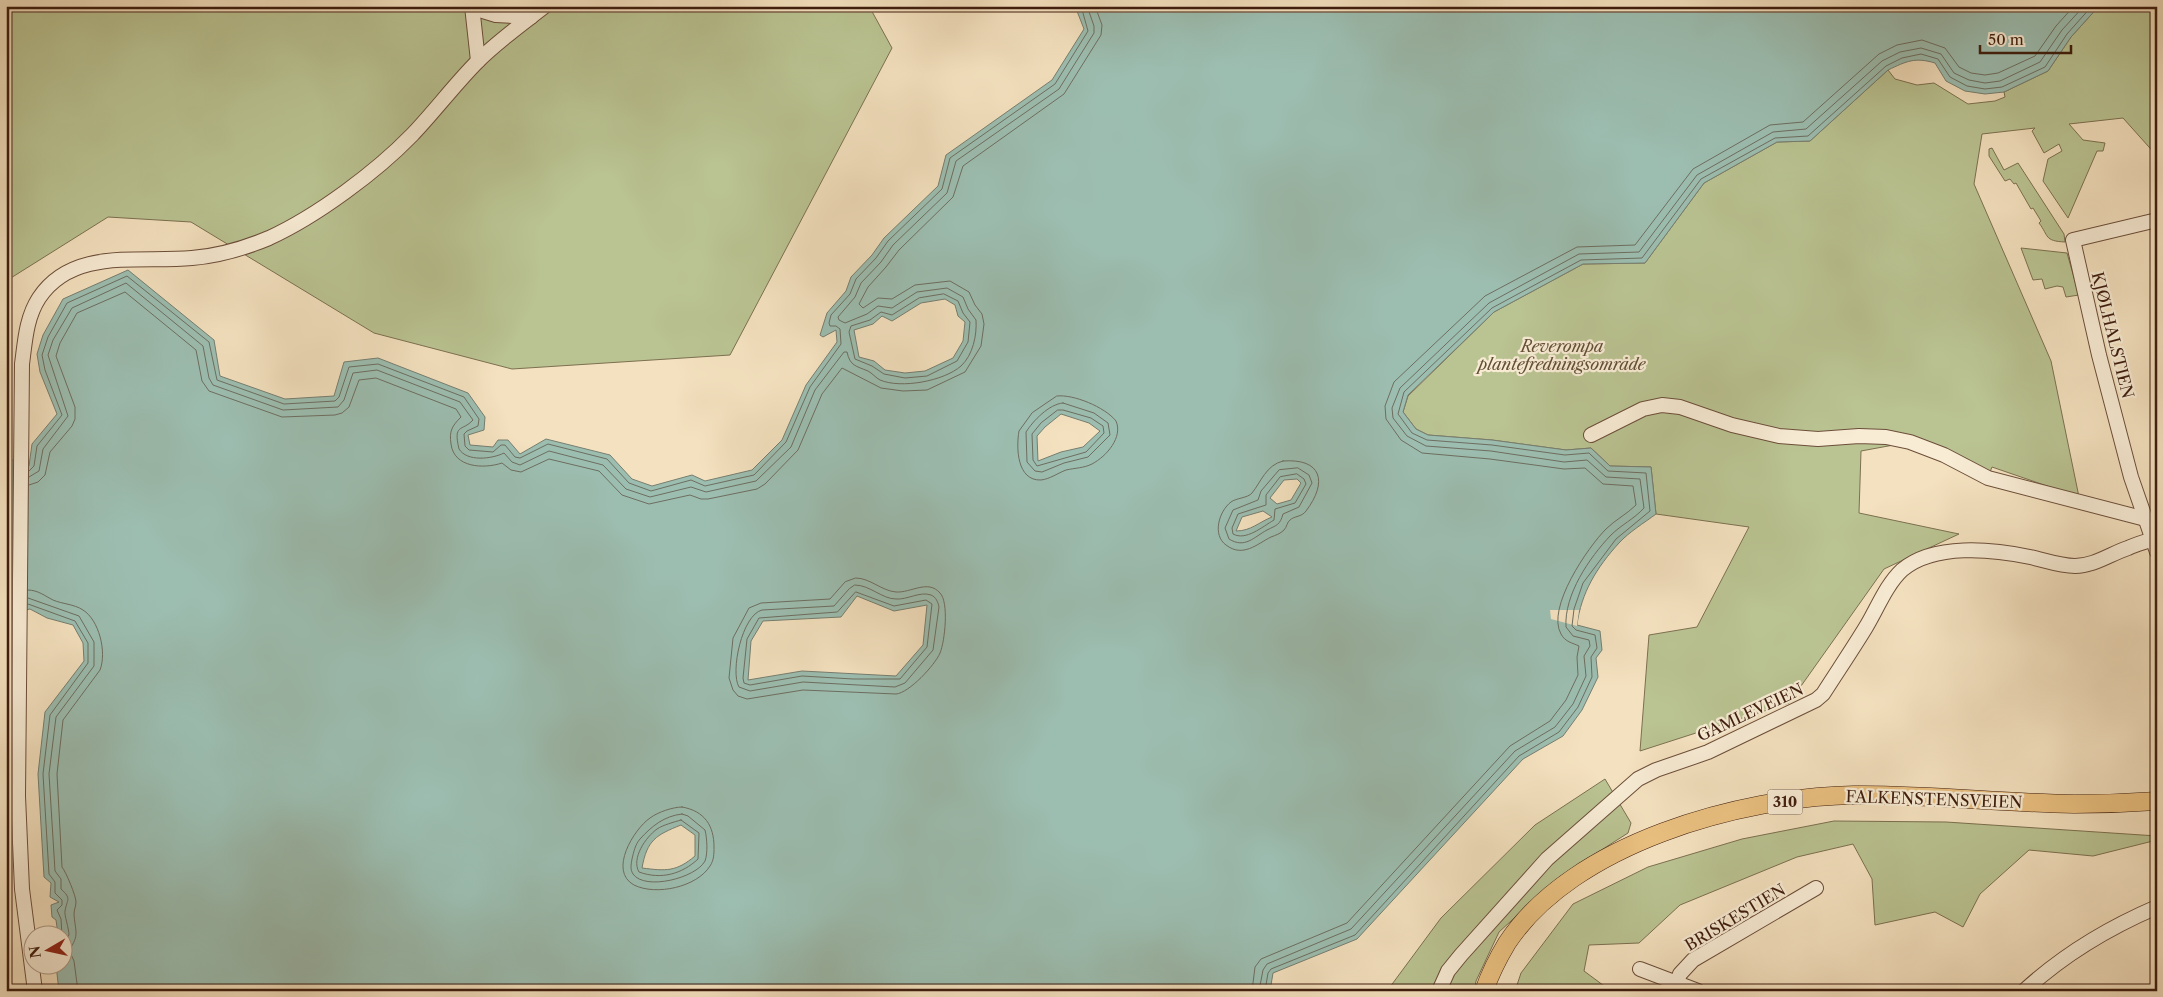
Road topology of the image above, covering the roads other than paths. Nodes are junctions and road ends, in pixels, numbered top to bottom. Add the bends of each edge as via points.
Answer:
1 (545, 6) edge
2 (472, 7) edge
3 (531, 17) junction
4 (478, 61) junction
5 (2157, 220) edge
6 (1591, 435) dead end
7 (2151, 521) edge
8 (2155, 546) edge
9 (2157, 801) edge
10 (1816, 888) dead end
11 (2157, 907) edge
12 (1640, 969) dead end
13 (1677, 982) junction
14 (35, 991) edge
15 (1439, 991) edge
16 (1484, 991) edge
17 (1698, 991) edge
18 (2024, 991) edge

1 - 3 street
2 - 3 street via 496,15
2 - 4 street
3 - 4 street
4 - 14 street via 412,135 359,182 325,206 270,237 233,251 193,258 100,261 72,269 53,282 38,299 27,325 22,364 19,637 19,838
5 - 7 street, KJØLHALSTIEN via 2073,240 2131,477
6 - 7 street via 1643,409 1662,405 1680,407 1732,425 1779,436 1818,439 1886,437 1936,452 1988,478
7 - 8 street
8 - 15 street, GAMLEVEIEN via 2128,548 2091,564 2074,566 1979,550 1962,550 1913,562 1888,588 1866,627 1816,700 1708,752 1638,779 1547,859 1461,955 1448,971
9 - 16 main road, FALKENSTENSVEIEN / 310 via 2074,804 1852,795 1771,804 1688,823 1612,855 1544,902 1508,942
10 - 13 street, BRISKESTIEN via 1694,960 1680,974
11 - 18 street via 2095,938 2053,965
12 - 13 street
13 - 17 street

